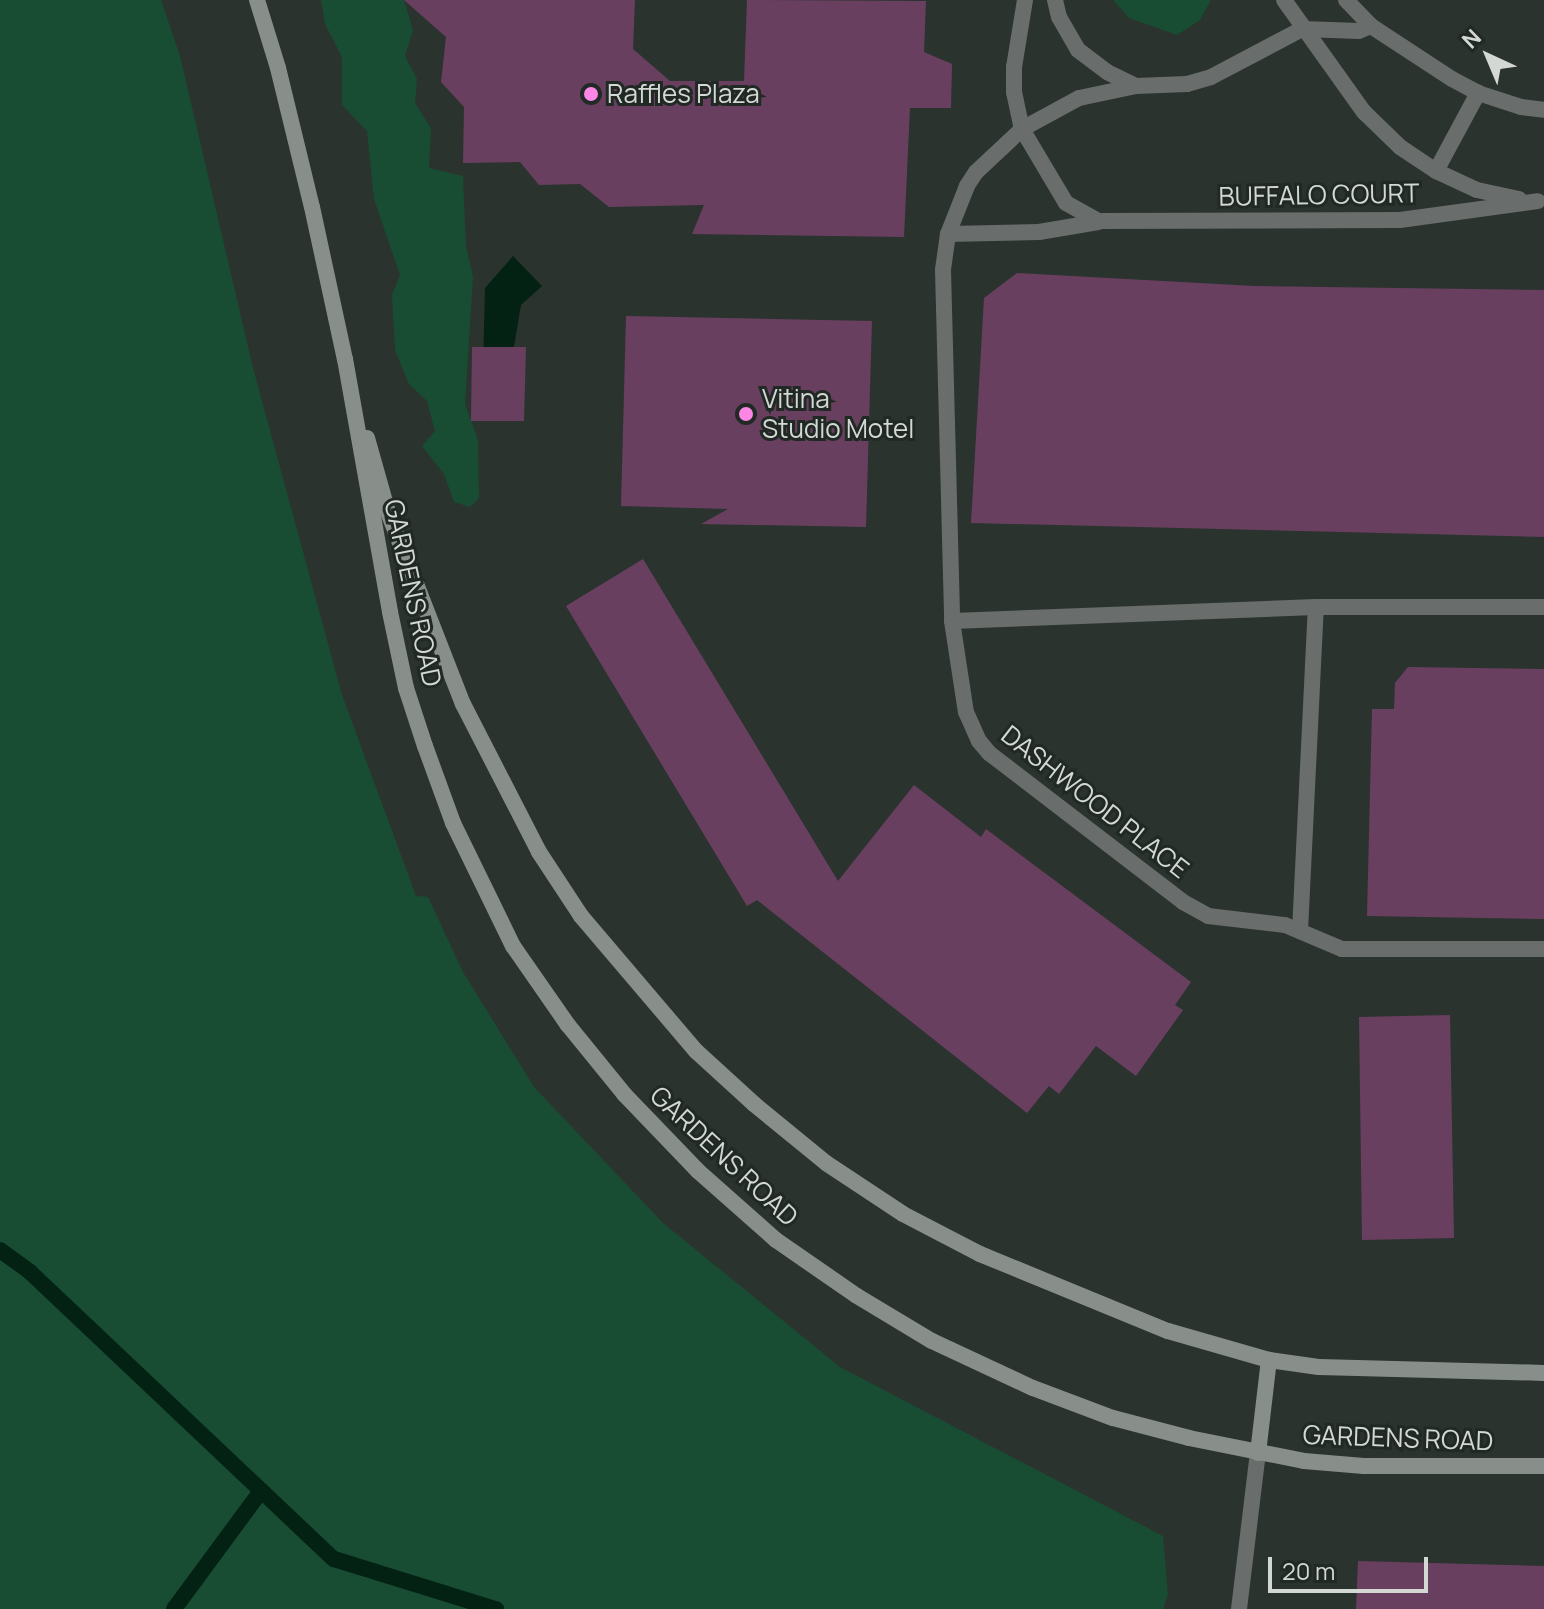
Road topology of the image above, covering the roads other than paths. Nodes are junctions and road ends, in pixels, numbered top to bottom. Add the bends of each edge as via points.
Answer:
1 (257, 0) edge
2 (1025, 0) edge
3 (1055, 0) edge
4 (1284, 0) edge
5 (1346, 0) edge
6 (1371, 26) junction
7 (1302, 29) junction
8 (1136, 86) junction
9 (1478, 93) junction
10 (1544, 110) edge
11 (1022, 129) junction
12 (1436, 171) junction
13 (1541, 201) edge
14 (1099, 221) junction
15 (948, 234) junction
16 (345, 359) junction
17 (1316, 607) junction
18 (1544, 607) edge
19 (952, 621) junction
20 (1300, 931) junction
21 (1544, 949) edge
22 (1269, 1360) junction
23 (1544, 1373) edge
24 (1258, 1453) junction
25 (1544, 1466) edge
26 (1239, 1609) edge

1 - 16 street, GARDENS ROAD via 282,84
2 - 11 street via 1014,67
3 - 8 street via 1078,50
4 - 7 street
5 - 6 street
6 - 7 street via 1359,31
6 - 9 street
7 - 8 street via 1211,77 1187,84
7 - 12 street via 1364,112 1400,147
8 - 11 street via 1079,98
9 - 10 street
9 - 12 street
11 - 14 street via 1066,203
11 - 15 street via 976,172
12 - 13 street via 1477,190
13 - 14 street, BUFFALO COURT via 1400,220
14 - 15 street, BUFFALO COURT via 1039,232
15 - 19 street, DASHWOOD PLACE via 943,270
16 - 22 street, GARDENS ROAD via 388,512 494,770 581,916 696,1051 826,1163 903,1214 1082,1298 1168,1331
16 - 24 street, GARDENS ROAD via 406,688 453,823 513,946 624,1094 698,1171 776,1240 932,1341 1113,1418
17 - 18 street
17 - 19 street
17 - 20 street
19 - 20 street, DASHWOOD PLACE via 966,712 989,753 1197,911
20 - 21 street, DASHWOOD PLACE via 1342,949
22 - 23 street, GARDENS ROAD via 1378,1371
22 - 24 street
24 - 25 street, GARDENS ROAD via 1364,1466
24 - 26 street

